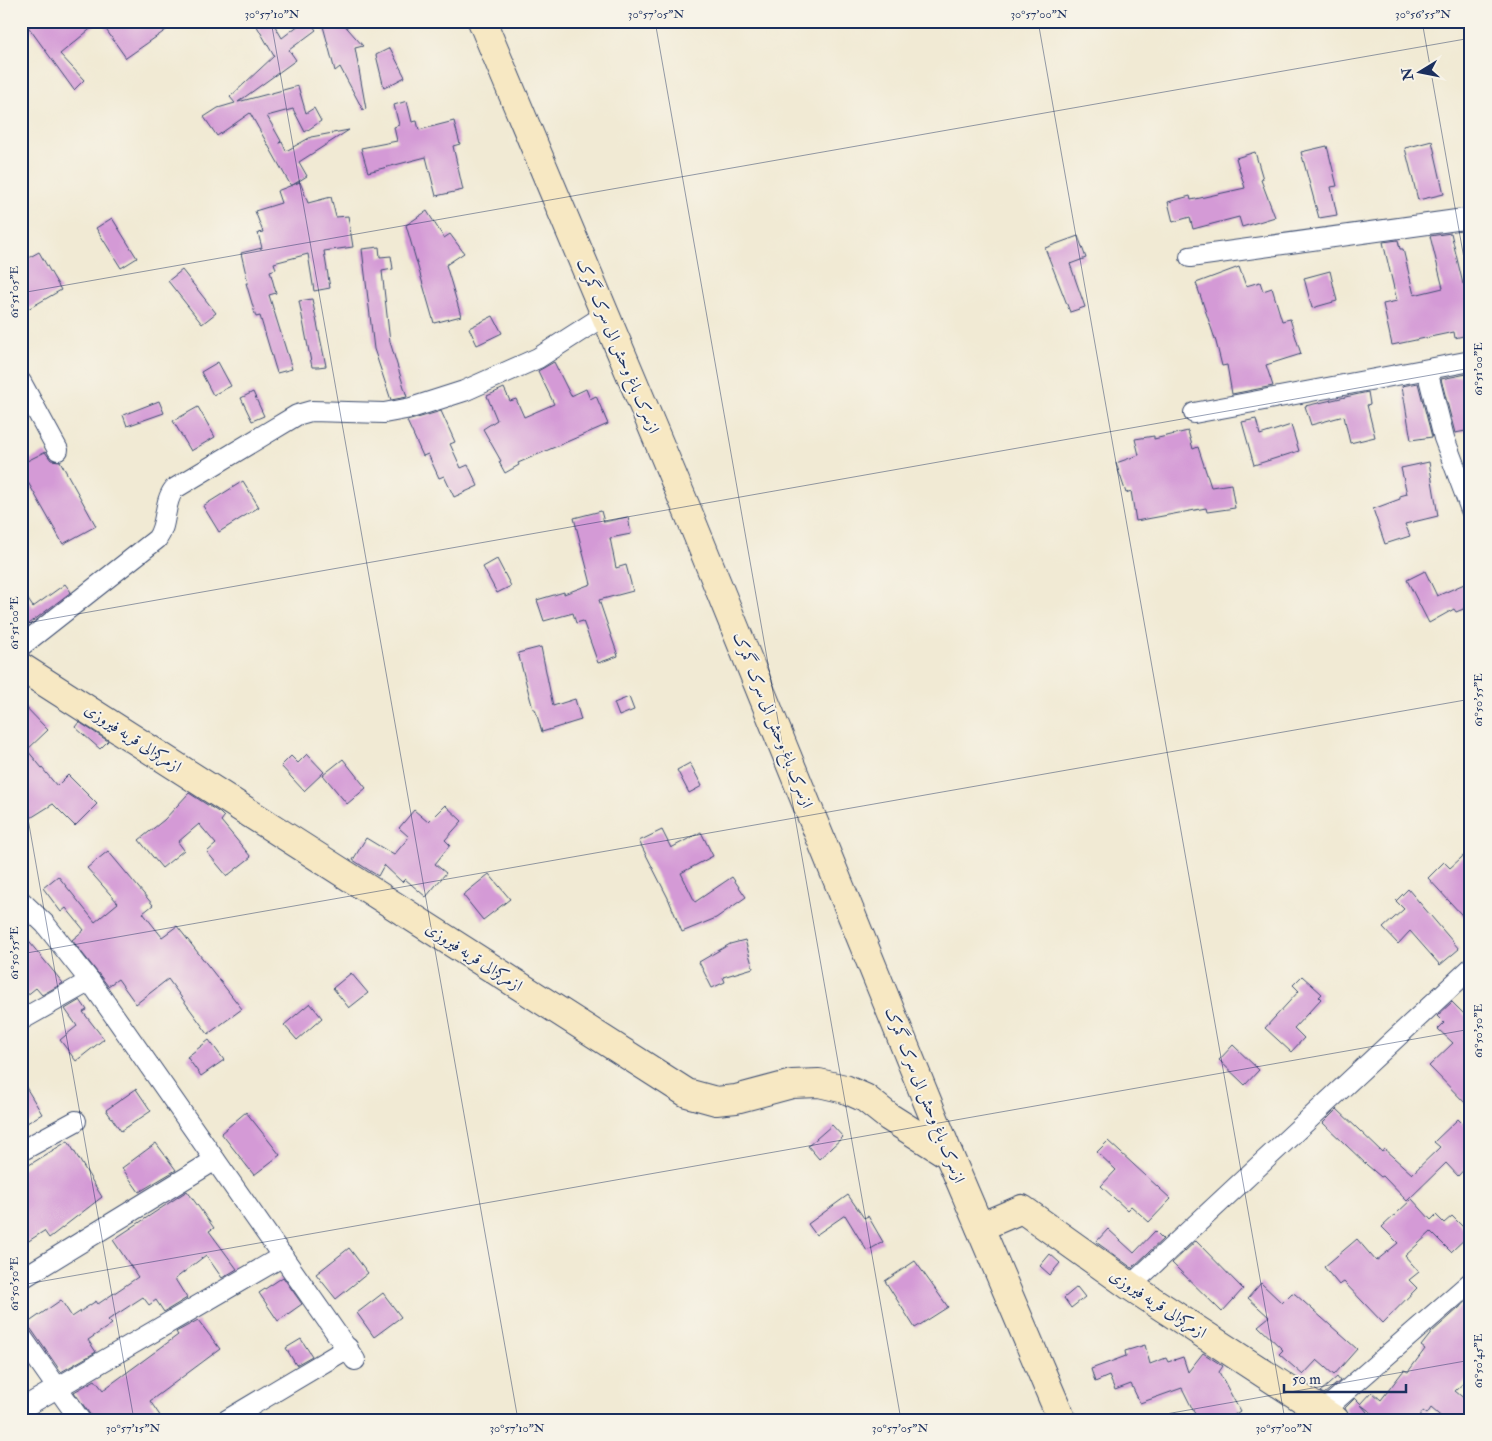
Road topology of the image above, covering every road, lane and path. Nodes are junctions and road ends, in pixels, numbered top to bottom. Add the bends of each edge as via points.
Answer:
1 (482, 21) edge
2 (1471, 218) edge
3 (1190, 256) dead end
4 (605, 315) junction
5 (1471, 361) edge
6 (1427, 370) junction
7 (21, 382) edge
8 (1194, 413) dead end
9 (58, 450) dead end
10 (1471, 510) edge
11 (21, 646) edge
12 (21, 667) edge
13 (21, 901) edge
14 (1471, 968) edge
15 (90, 981) junction
16 (21, 1020) edge
17 (76, 1121) dead end
18 (21, 1151) edge
19 (949, 1155) junction
20 (215, 1160) junction
21 (980, 1227) junction
22 (283, 1256) junction
23 (21, 1279) edge
24 (1471, 1282) edge
25 (1130, 1286) junction
26 (21, 1336) edge
27 (58, 1389) junction
28 (21, 1409) edge
29 (1329, 1416) edge
30 (80, 1420) edge
31 (227, 1420) edge
32 (1062, 1420) edge

1 - 4 main road, ازسرک باغ وحش الی سرک گمرک
2 - 3 street
4 - 11 street via 538,358 456,394 384,413 320,411 297,415 174,489 164,527 157,539
4 - 19 main road, ازسرک باغ وحش الی سرک گمرک
5 - 6 street
6 - 8 street
6 - 10 street via 1444,438
7 - 9 street
12 - 19 main road, ازمرکزالی قریه فیروزی via 687,1093 716,1101 792,1084 819,1083 845,1088
13 - 15 street via 45,924
14 - 25 street
15 - 16 street
15 - 20 street
17 - 18 street
19 - 21 main road, ازسرک باغ وحش الی سرک گمرک
20 - 22 street
20 - 23 street
21 - 25 main road, ازمرکزالی قریه فیروزی via 1022,1209
21 - 32 main road, ازسرک باغ وحش الی سرک گمرک
22 - 27 street
22 - 31 street via 351,1354
24 - 29 street
25 - 29 main road, ازمرکزالی قریه فیروزی
26 - 27 street
27 - 28 street
27 - 30 street

